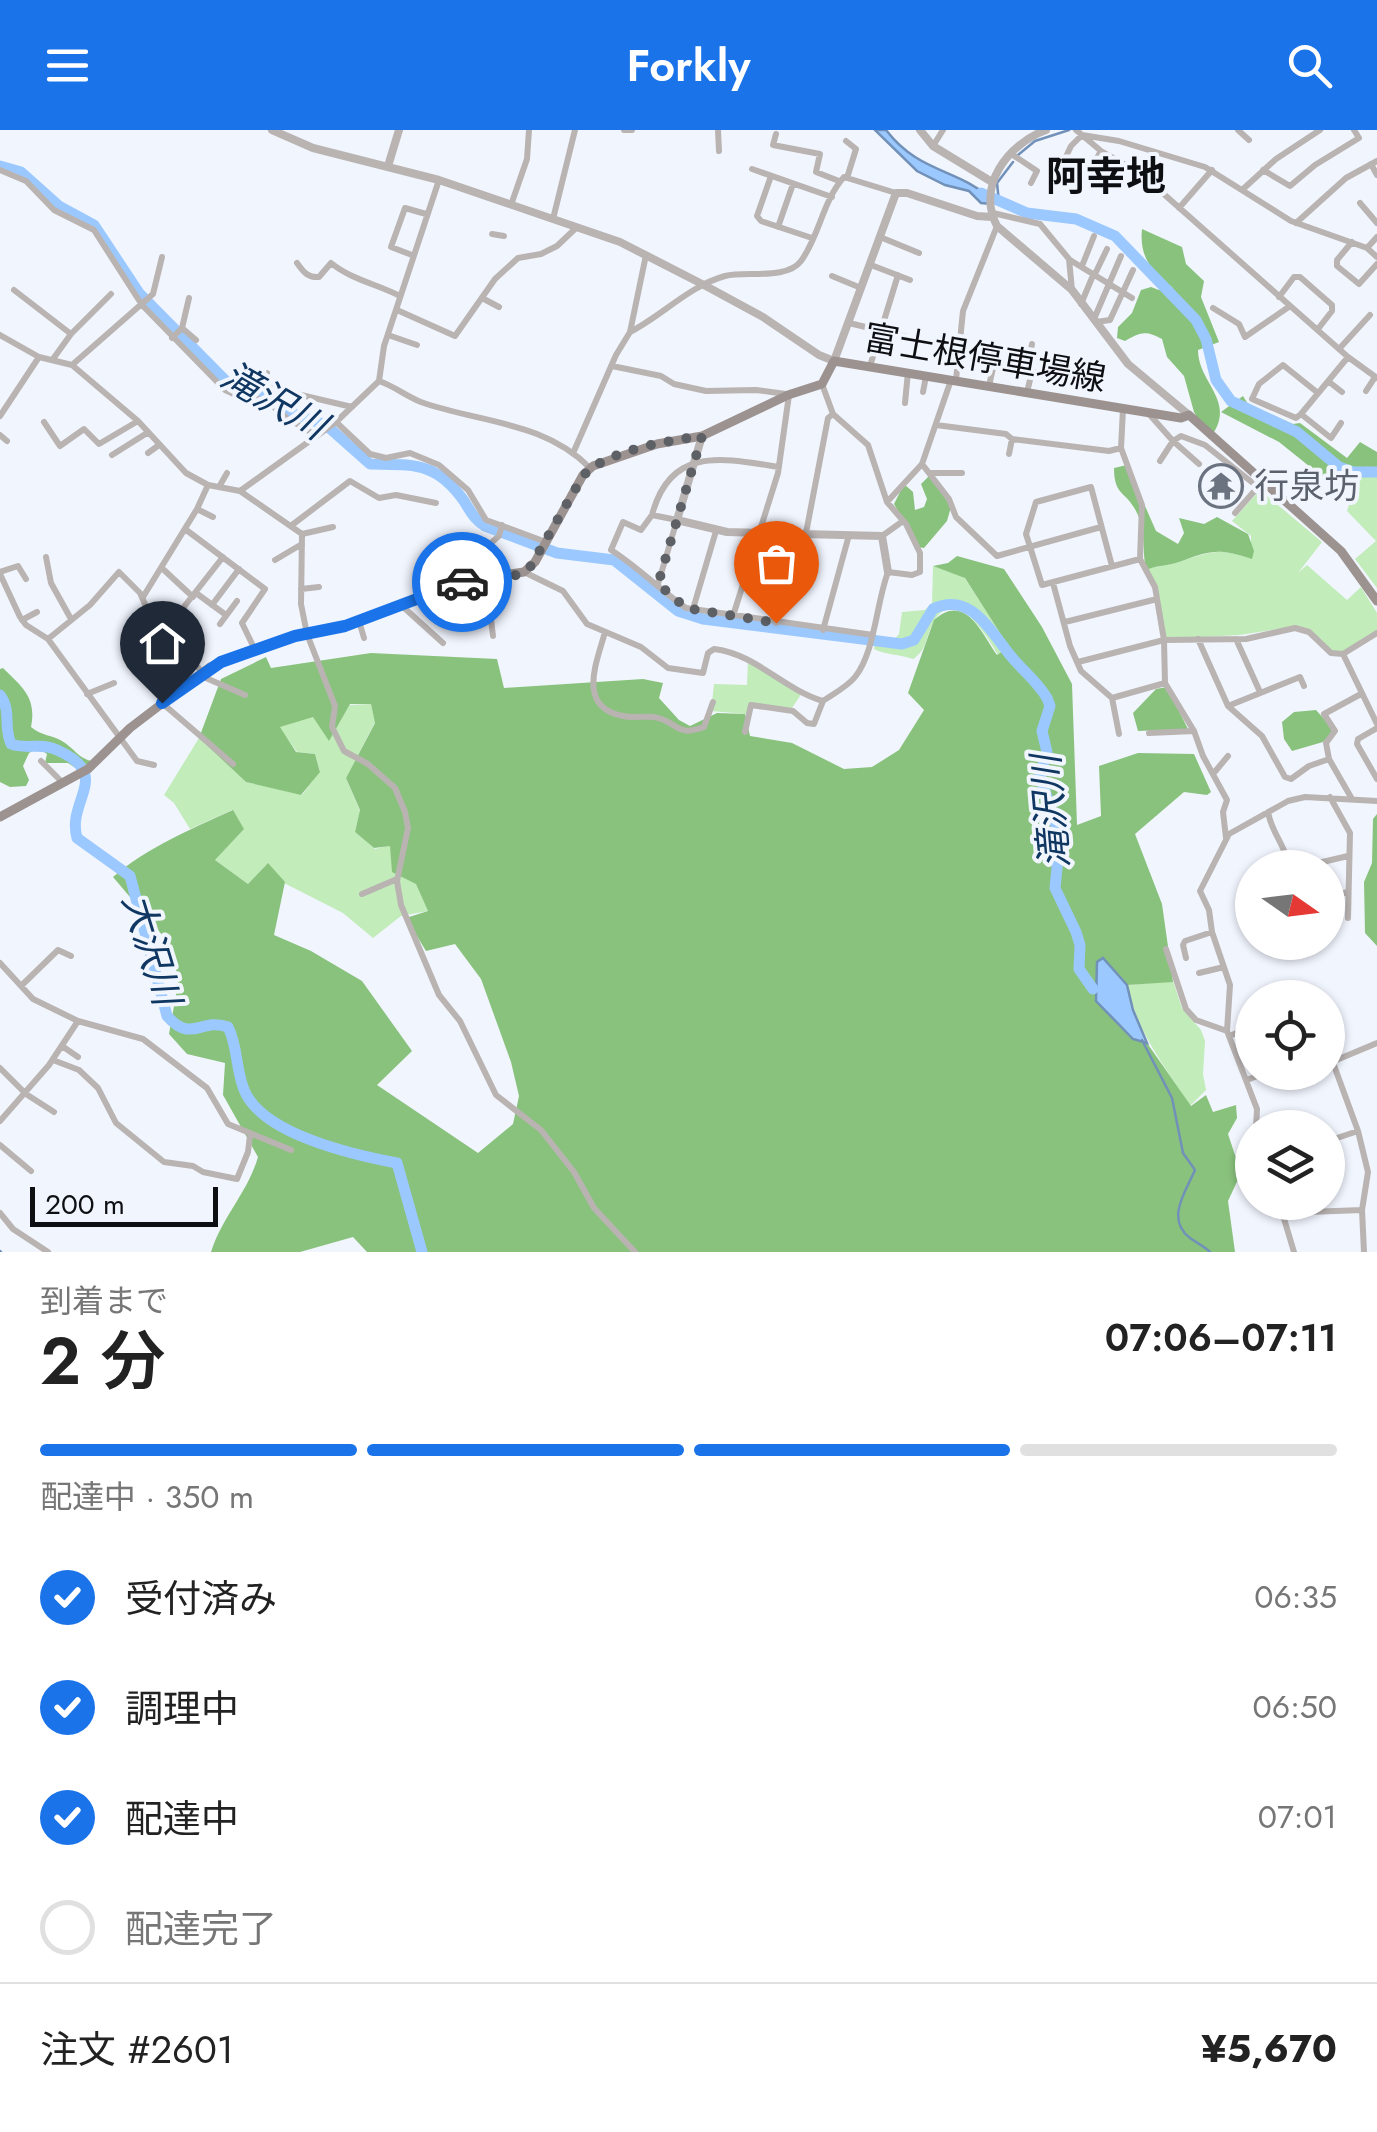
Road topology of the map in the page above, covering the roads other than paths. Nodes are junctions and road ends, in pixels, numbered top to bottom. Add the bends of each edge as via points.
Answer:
1 (272, 130) edge
2 (398, 130) edge
3 (529, 130) edge
4 (575, 130) edge
5 (718, 130) edge
6 (920, 130) edge
7 (942, 130) edge
8 (1046, 130) edge
9 (1238, 130) edge
10 (1320, 130) edge
11 (1354, 130) edge
12 (1079, 132) edge
13 (776, 134) dead end
14 (846, 140) dead end
15 (1249, 140) dead end
16 (933, 146) junction
17 (719, 151) dead end
18 (1100, 151) junction
19 (1010, 153) junction
20 (1374, 162) edge
21 (388, 166) junction
22 (752, 169) dead end
23 (0, 170) edge
24 (1212, 170) junction
25 (1263, 170) junction
26 (1377, 174) edge
27 (770, 176) junction
28 (438, 180) junction
29 (843, 180) junction
30 (992, 182) junction
31 (1031, 183) dead end
32 (793, 184) junction
33 (1242, 190) junction
34 (896, 193) junction
35 (832, 197) junction
36 (1360, 203) dead end
37 (511, 204) junction
38 (1179, 208) junction
39 (992, 209) junction
40 (426, 214) junction
41 (553, 219) junction
42 (1296, 223) junction
43 (1377, 223) edge
44 (996, 226) junction
45 (778, 227) junction
46 (576, 228) junction
47 (492, 234) dead end
48 (504, 236) dead end
49 (1094, 236) dead end
50 (880, 237) junction
51 (1377, 237) edge
52 (812, 238) junction
53 (1352, 242) junction
54 (1107, 248) dead end
55 (1366, 248) junction
56 (919, 253) dead end
57 (646, 254) junction
58 (412, 256) junction
59 (1121, 256) dead end
60 (162, 257) dead end
61 (1069, 259) junction
62 (1377, 260) edge
63 (297, 263) dead end
64 (871, 265) junction
65 (1082, 266) junction
66 (1133, 270) dead end
67 (1094, 274) junction
68 (898, 275) junction
69 (832, 276) dead end
70 (910, 280) dead end
71 (1109, 283) junction
72 (704, 285) junction
73 (862, 288) junction
74 (14, 290) dead end
75 (1072, 290) junction
76 (1123, 291) junction
77 (110, 294) dead end
78 (400, 296) junction
79 (1280, 297) junction
80 (189, 298) dead end
81 (482, 298) junction
82 (1132, 298) dead end
83 (142, 304) junction
84 (1081, 304) junction
85 (1290, 306) junction
86 (499, 307) dead end
87 (187, 308) junction
88 (1214, 308) dead end
89 (397, 310) junction
90 (199, 311) dead end
91 (1370, 315) dead end
92 (1095, 321) junction
93 (849, 323) junction
94 (182, 328) junction
95 (1318, 330) junction
96 (881, 331) junction
97 (630, 332) junction
98 (72, 334) junction
99 (0, 335) edge
100 (388, 335) junction
101 (908, 337) dead end
102 (172, 338) junction
103 (196, 340) dead end
104 (1032, 344) dead end
105 (417, 345) dead end
106 (1340, 349) junction
107 (997, 350) dead end
108 (39, 357) junction
109 (1348, 357) junction
110 (52, 359) junction
111 (834, 361) junction
112 (72, 365) junction
113 (612, 366) junction
114 (870, 366) junction
115 (267, 372) dead end
116 (908, 372) junction
117 (1032, 372) junction
118 (1048, 374) dead end
119 (926, 376) junction
120 (1376, 378) edge
121 (953, 380) junction
122 (378, 381) junction
123 (1328, 381) junction
124 (822, 384) junction
125 (988, 386) junction
126 (923, 392) dead end
127 (1027, 392) junction
128 (1342, 392) dead end
129 (1366, 392) dead end
130 (1318, 394) junction
131 (788, 395) junction
132 (906, 402) dead end
133 (353, 407) junction
134 (1123, 409) junction
135 (1148, 413) junction
136 (833, 414) junction
137 (1301, 414) junction
138 (1189, 415) junction
139 (0, 416) edge
140 (138, 421) junction
141 (44, 422) dead end
142 (334, 423) junction
143 (1342, 423) dead end
144 (936, 425) junction
145 (147, 433) junction
146 (320, 434) junction
147 (702, 436) junction
148 (1012, 439) junction
149 (1173, 441) junction
150 (158, 445) junction
151 (1121, 448) junction
152 (574, 451) junction
153 (148, 453) dead end
154 (1009, 454) dead end
155 (112, 455) dead end
156 (1160, 461) dead end
157 (696, 463) junction
158 (922, 464) junction
159 (1200, 464) dead end
160 (779, 467) junction
161 (590, 468) junction
162 (227, 472) dead end
163 (932, 473) junction
164 (962, 473) dead end
165 (208, 485) junction
166 (219, 488) junction
167 (240, 492) junction
168 (887, 502) junction
169 (436, 503) dead end
170 (197, 509) junction
171 (1235, 513) dead end
172 (652, 515) junction
173 (212, 517) dead end
174 (677, 520) junction
175 (903, 520) junction
176 (292, 525) junction
177 (502, 526) junction
178 (1102, 526) junction
179 (333, 527) dead end
180 (185, 529) junction
181 (716, 531) junction
182 (806, 533) junction
183 (302, 534) junction
184 (758, 534) junction
185 (849, 535) junction
186 (882, 536) junction
187 (303, 543) junction
188 (544, 547) junction
189 (1028, 547) junction
190 (46, 557) dead end
191 (223, 557) junction
192 (1140, 559) junction
193 (275, 560) dead end
194 (1112, 566) junction
195 (239, 569) junction
196 (164, 570) dead end
197 (524, 572) junction
198 (888, 572) junction
199 (0, 573) edge
200 (486, 578) junction
201 (26, 579) dead end
202 (474, 580) junction
203 (1053, 583) junction
204 (658, 584) junction
205 (319, 587) dead end
206 (1373, 588) edge
207 (301, 589) junction
208 (4, 593) edge
209 (195, 595) junction
210 (143, 598) junction
211 (1158, 599) junction
212 (1377, 600) edge
213 (237, 601) dead end
214 (212, 605) junction
215 (402, 605) junction
216 (692, 609) junction
217 (37, 612) dead end
218 (226, 615) junction
219 (733, 616) junction
220 (70, 618) junction
221 (22, 620) junction
222 (359, 621) junction
223 (1064, 622) junction
224 (776, 623) junction
225 (220, 624) dead end
226 (823, 630) junction
227 (165, 631) junction
228 (605, 632) junction
229 (1377, 633) edge
230 (307, 634) junction
231 (493, 636) dead end
232 (364, 638) dead end
233 (872, 638) junction
234 (48, 639) junction
235 (1236, 639) junction
236 (1164, 640) junction
237 (1198, 640) junction
238 (443, 642) dead end
239 (255, 650) junction
240 (1342, 654) junction
241 (1078, 662) junction
242 (200, 674) junction
243 (114, 683) dead end
244 (1165, 683) junction
245 (1304, 686) dead end
246 (1260, 692) junction
247 (87, 694) junction
248 (1361, 694) junction
249 (245, 695) dead end
250 (1112, 698) junction
251 (823, 701) junction
252 (713, 702) dead end
253 (162, 703) junction
254 (1228, 706) junction
255 (1377, 726) edge
256 (1194, 731) junction
257 (745, 732) dead end
258 (1149, 733) dead end
259 (1119, 734) dead end
260 (119, 740) junction
261 (1228, 756) dead end
262 (1330, 759) junction
263 (42, 761) dead end
264 (233, 764) dead end
265 (154, 766) dead end
266 (1213, 774) junction
267 (1377, 779) edge
268 (63, 783) junction
269 (1330, 797) junction
270 (1352, 798) junction
271 (1377, 800) edge
272 (1268, 812) junction
273 (1, 816) edge
274 (1226, 838) junction
275 (1286, 850) edge
276 (1348, 856) junction
277 (1345, 857) edge
278 (396, 879) junction
279 (1348, 892) junction
280 (1345, 893) edge
281 (362, 894) dead end
282 (1348, 918) dead end
283 (1212, 932) junction
284 (1166, 949) dead end
285 (71, 956) dead end
286 (1186, 958) dead end
287 (0, 963) edge
288 (1224, 967) junction
289 (1200, 972) dead end
290 (21, 986) junction
291 (78, 1021) junction
292 (1235, 1032) edge
293 (1228, 1034) junction
294 (1377, 1043) edge
295 (62, 1046) junction
296 (1235, 1051) edge
297 (1345, 1056) edge
298 (78, 1057) dead end
299 (52, 1060) junction
300 (0, 1068) edge
301 (1344, 1090) edge
302 (26, 1094) junction
303 (54, 1112) dead end
304 (0, 1121) edge
305 (1358, 1130) junction
306 (250, 1134) junction
307 (1345, 1135) edge
308 (0, 1144) edge
309 (291, 1150) dead end
310 (31, 1171) dead end
311 (1372, 1172) edge
312 (1345, 1210) edge
313 (1362, 1210) junction
314 (0, 1212) edge
315 (1284, 1220) edge
316 (48, 1252) edge
317 (635, 1252) edge
318 (1294, 1252) edge
319 (1364, 1252) edge

1 - 21 street
2 - 21 street
3 - 37 street
4 - 41 street
5 - 17 street
6 - 16 street
7 - 16 street
8 - 19 street
9 - 15 street
10 - 25 street
11 - 25 street via 1359,138 1290,186
12 - 18 street
12 - 18 street via 1054,182 1078,191
12 - 24 street
13 - 29 street via 773,145 820,154 816,172
14 - 29 street via 856,149
16 - 30 street
18 - 38 street via 1140,173
19 - 30 street
19 - 31 street via 1037,171
20 - 26 street
20 - 42 street
21 - 28 street
22 - 27 street
23 - 83 street via 94,230
24 - 33 street
24 - 38 street
25 - 33 street
27 - 32 street
27 - 45 street via 757,216
28 - 37 street
28 - 40 street
29 - 34 street
29 - 35 street
30 - 39 street
32 - 35 street
32 - 45 street
33 - 42 street
34 - 39 street via 977,216
34 - 50 street
35 - 52 street
36 - 43 street
37 - 41 street
38 - 79 street
39 - 44 street
39 - 61 street via 1040,224
40 - 58 street
40 - 58 street via 405,208 391,247
41 - 46 street
42 - 53 street
44 - 75 street
44 - 121 street via 963,311
45 - 52 street
46 - 57 street
46 - 81 street via 557,246 518,258
47 - 48 street
49 - 65 street
50 - 56 street
50 - 64 street
51 - 55 street
52 - 72 street via 791,269
53 - 55 street
53 - 62 street via 1337,266 1359,284
54 - 67 street
55 - 62 street
57 - 72 street
57 - 97 street
58 - 78 street
59 - 71 street
60 - 83 street via 153,294
61 - 65 street
61 - 75 street
63 - 78 street via 318,278 332,263 346,276
64 - 68 street
64 - 73 street
65 - 67 street
66 - 76 street
67 - 71 street
67 - 84 street
68 - 70 street
68 - 96 street
69 - 73 street
71 - 76 street
71 - 92 street
72 - 97 street
72 - 111 street
73 - 93 street
74 - 98 street
75 - 84 street
76 - 82 street
76 - 92 street via 1110,320
77 - 98 street
78 - 89 street
79 - 85 street
79 - 95 street via 1300,277 1332,305
80 - 87 street
81 - 86 street
81 - 89 street via 455,336
83 - 102 street
83 - 112 street
84 - 92 street
85 - 88 street via 1245,337
85 - 95 street
87 - 90 street
87 - 94 street
89 - 100 street
91 - 106 street
92 - 138 street via 1128,364
93 - 96 street
93 - 111 street
94 - 102 street
94 - 103 street
95 - 106 street
96 - 101 street
96 - 114 street
97 - 113 street
98 - 110 street
99 - 108 street
100 - 105 street
100 - 122 street
102 - 146 street via 225,390 265,400
104 - 117 street
106 - 109 street
107 - 125 street
108 - 110 street
108 - 139 street
109 - 120 street
109 - 123 street
110 - 112 street
111 - 114 main road, 富士根停車場線
111 - 124 main road, 富士根停車場線
112 - 140 street
113 - 131 street via 706,391
113 - 152 street
114 - 116 main road, 富士根停車場線
115 - 133 street via 267,387
116 - 119 main road, 富士根停車場線
116 - 132 street
117 - 118 street
117 - 127 street
119 - 121 main road, 富士根停車場線
119 - 126 street
120 - 129 street
121 - 125 main road, 富士根停車場線
121 - 144 street
122 - 133 street
122 - 152 street via 420,402 526,429
123 - 128 street
123 - 130 street
124 - 131 main road, 富士根停車場線
124 - 136 street
125 - 127 main road, 富士根停車場線
127 - 134 main road, 富士根停車場線
130 - 137 street
130 - 137 street via 1282,365 1253,394 1273,410
131 - 147 main road, 富士根停車場線
131 - 160 street
133 - 142 street
134 - 135 main road, 富士根停車場線
134 - 151 street
135 - 138 main road, 富士根停車場線
135 - 149 street
136 - 168 street via 868,446
136 - 182 street
137 - 143 street via 1331,438
138 - 206 main road via 1332,542
140 - 141 street via 99,444 84,429 60,446
140 - 145 street
142 - 146 street
142 - 177 street via 378,458 410,453 439,465 468,490 486,520
144 - 148 street
144 - 158 street
145 - 150 street
145 - 155 street
146 - 167 street
147 - 157 street
147 - 161 main road, 富士根停車場線
148 - 151 street
148 - 154 street
149 - 156 street
149 - 159 street
149 - 171 street via 1180,436 1204,445 1258,486
150 - 153 street
150 - 165 street
151 - 192 street via 1142,505
152 - 161 street
157 - 160 street via 728,458
157 - 172 street via 665,482
157 - 174 street
158 - 163 street
158 - 168 street
160 - 184 street
161 - 188 main road
162 - 166 street
163 - 164 street
163 - 189 street via 956,518 997,556
165 - 166 street
165 - 170 street
166 - 167 street
167 - 176 street
168 - 175 street
169 - 176 street via 380,498 350,480
170 - 173 street
170 - 180 street
172 - 174 street
172 - 204 street via 641,530 623,522 610,548
174 - 181 street
174 - 204 street
175 - 186 street
175 - 198 street via 920,553 920,572
176 - 183 street
177 - 188 street
177 - 202 street via 476,556
178 - 189 street
178 - 189 street via 1091,488 1036,502
178 - 194 street
179 - 183 street
180 - 191 street
180 - 210 street
181 - 184 street
181 - 216 street
182 - 184 street
182 - 185 street
182 - 224 street
183 - 187 street
184 - 219 street
185 - 186 street
185 - 226 street
186 - 198 street
187 - 193 street
187 - 207 street
188 - 197 main road
189 - 203 street via 1042,585
190 - 220 street
191 - 195 street
191 - 209 street
192 - 194 street
192 - 211 street
194 - 203 street
195 - 214 street
195 - 239 street via 265,590 242,623
196 - 209 street
197 - 200 main road
197 - 228 street via 563,591 587,624
198 - 233 street
199 - 201 street via 18,566
199 - 208 street
200 - 202 main road
200 - 231 street
202 - 215 main road
203 - 223 street
204 - 216 street
205 - 207 street
206 - 212 main road
207 - 230 street
208 - 221 street
209 - 214 street
209 - 227 street
210 - 220 street via 119,572
210 - 227 street
211 - 223 street
211 - 236 street
213 - 218 street
214 - 218 street
215 - 222 main road
215 - 238 street
216 - 219 street
217 - 221 street
218 - 225 street
219 - 224 street
220 - 234 street
221 - 234 street
222 - 230 main road
222 - 232 street
223 - 241 street
224 - 226 street
226 - 233 street
227 - 242 street
228 - 251 street via 642,647 668,668 694,674 703,674 714,649 725,650
228 - 252 street via 591,680 611,712 658,717 691,733 704,728
229 - 240 street
230 - 239 main road
230 - 278 street via 344,751 395,788 405,812 408,828
233 - 251 street via 854,679
234 - 247 street
235 - 237 street
235 - 240 street via 1295,628
235 - 246 street
236 - 237 street
236 - 241 street
236 - 244 street
237 - 254 street
239 - 242 main road
240 - 248 street
241 - 250 street
242 - 249 street
242 - 253 main road
243 - 247 street
244 - 250 street
244 - 256 street
245 - 246 street via 1300,677
246 - 254 street
247 - 260 street
248 - 255 street
248 - 262 street via 1324,714 1336,732 1326,743
250 - 259 street
251 - 257 street via 814,724 793,711 751,705
253 - 260 main road
253 - 264 street
254 - 262 street via 1262,736 1285,777
255 - 267 street via 1357,744
256 - 258 street
256 - 266 street
260 - 265 street
260 - 268 main road
261 - 266 street
262 - 270 street
263 - 268 street
266 - 274 street via 1227,800
268 - 273 main road
269 - 270 street
269 - 272 street via 1288,801
269 - 276 street via 1350,833
270 - 271 street
272 - 274 street
272 - 275 street via 1271,832
274 - 283 street via 1200,891
276 - 277 street
276 - 279 street
278 - 281 street
278 - 317 street via 439,995 460,1021 496,1095 541,1130 594,1208
279 - 280 street
279 - 282 street
283 - 286 street via 1185,941
283 - 288 street
284 - 293 street via 1186,1009
285 - 290 street via 58,950
287 - 290 street
288 - 289 street
288 - 293 street
290 - 291 street
291 - 295 street
291 - 306 street via 143,1039 207,1088 228,1124
292 - 293 street
293 - 296 street
294 - 297 street
295 - 298 street
295 - 299 street
299 - 302 street
299 - 306 street via 79,1070 98,1088 116,1123 164,1162 237,1179
300 - 302 street
301 - 305 street
302 - 303 street
302 - 304 street
305 - 307 street
305 - 311 street
306 - 309 street
308 - 310 street
311 - 313 street
312 - 313 street
313 - 319 street
314 - 316 street
315 - 318 street

